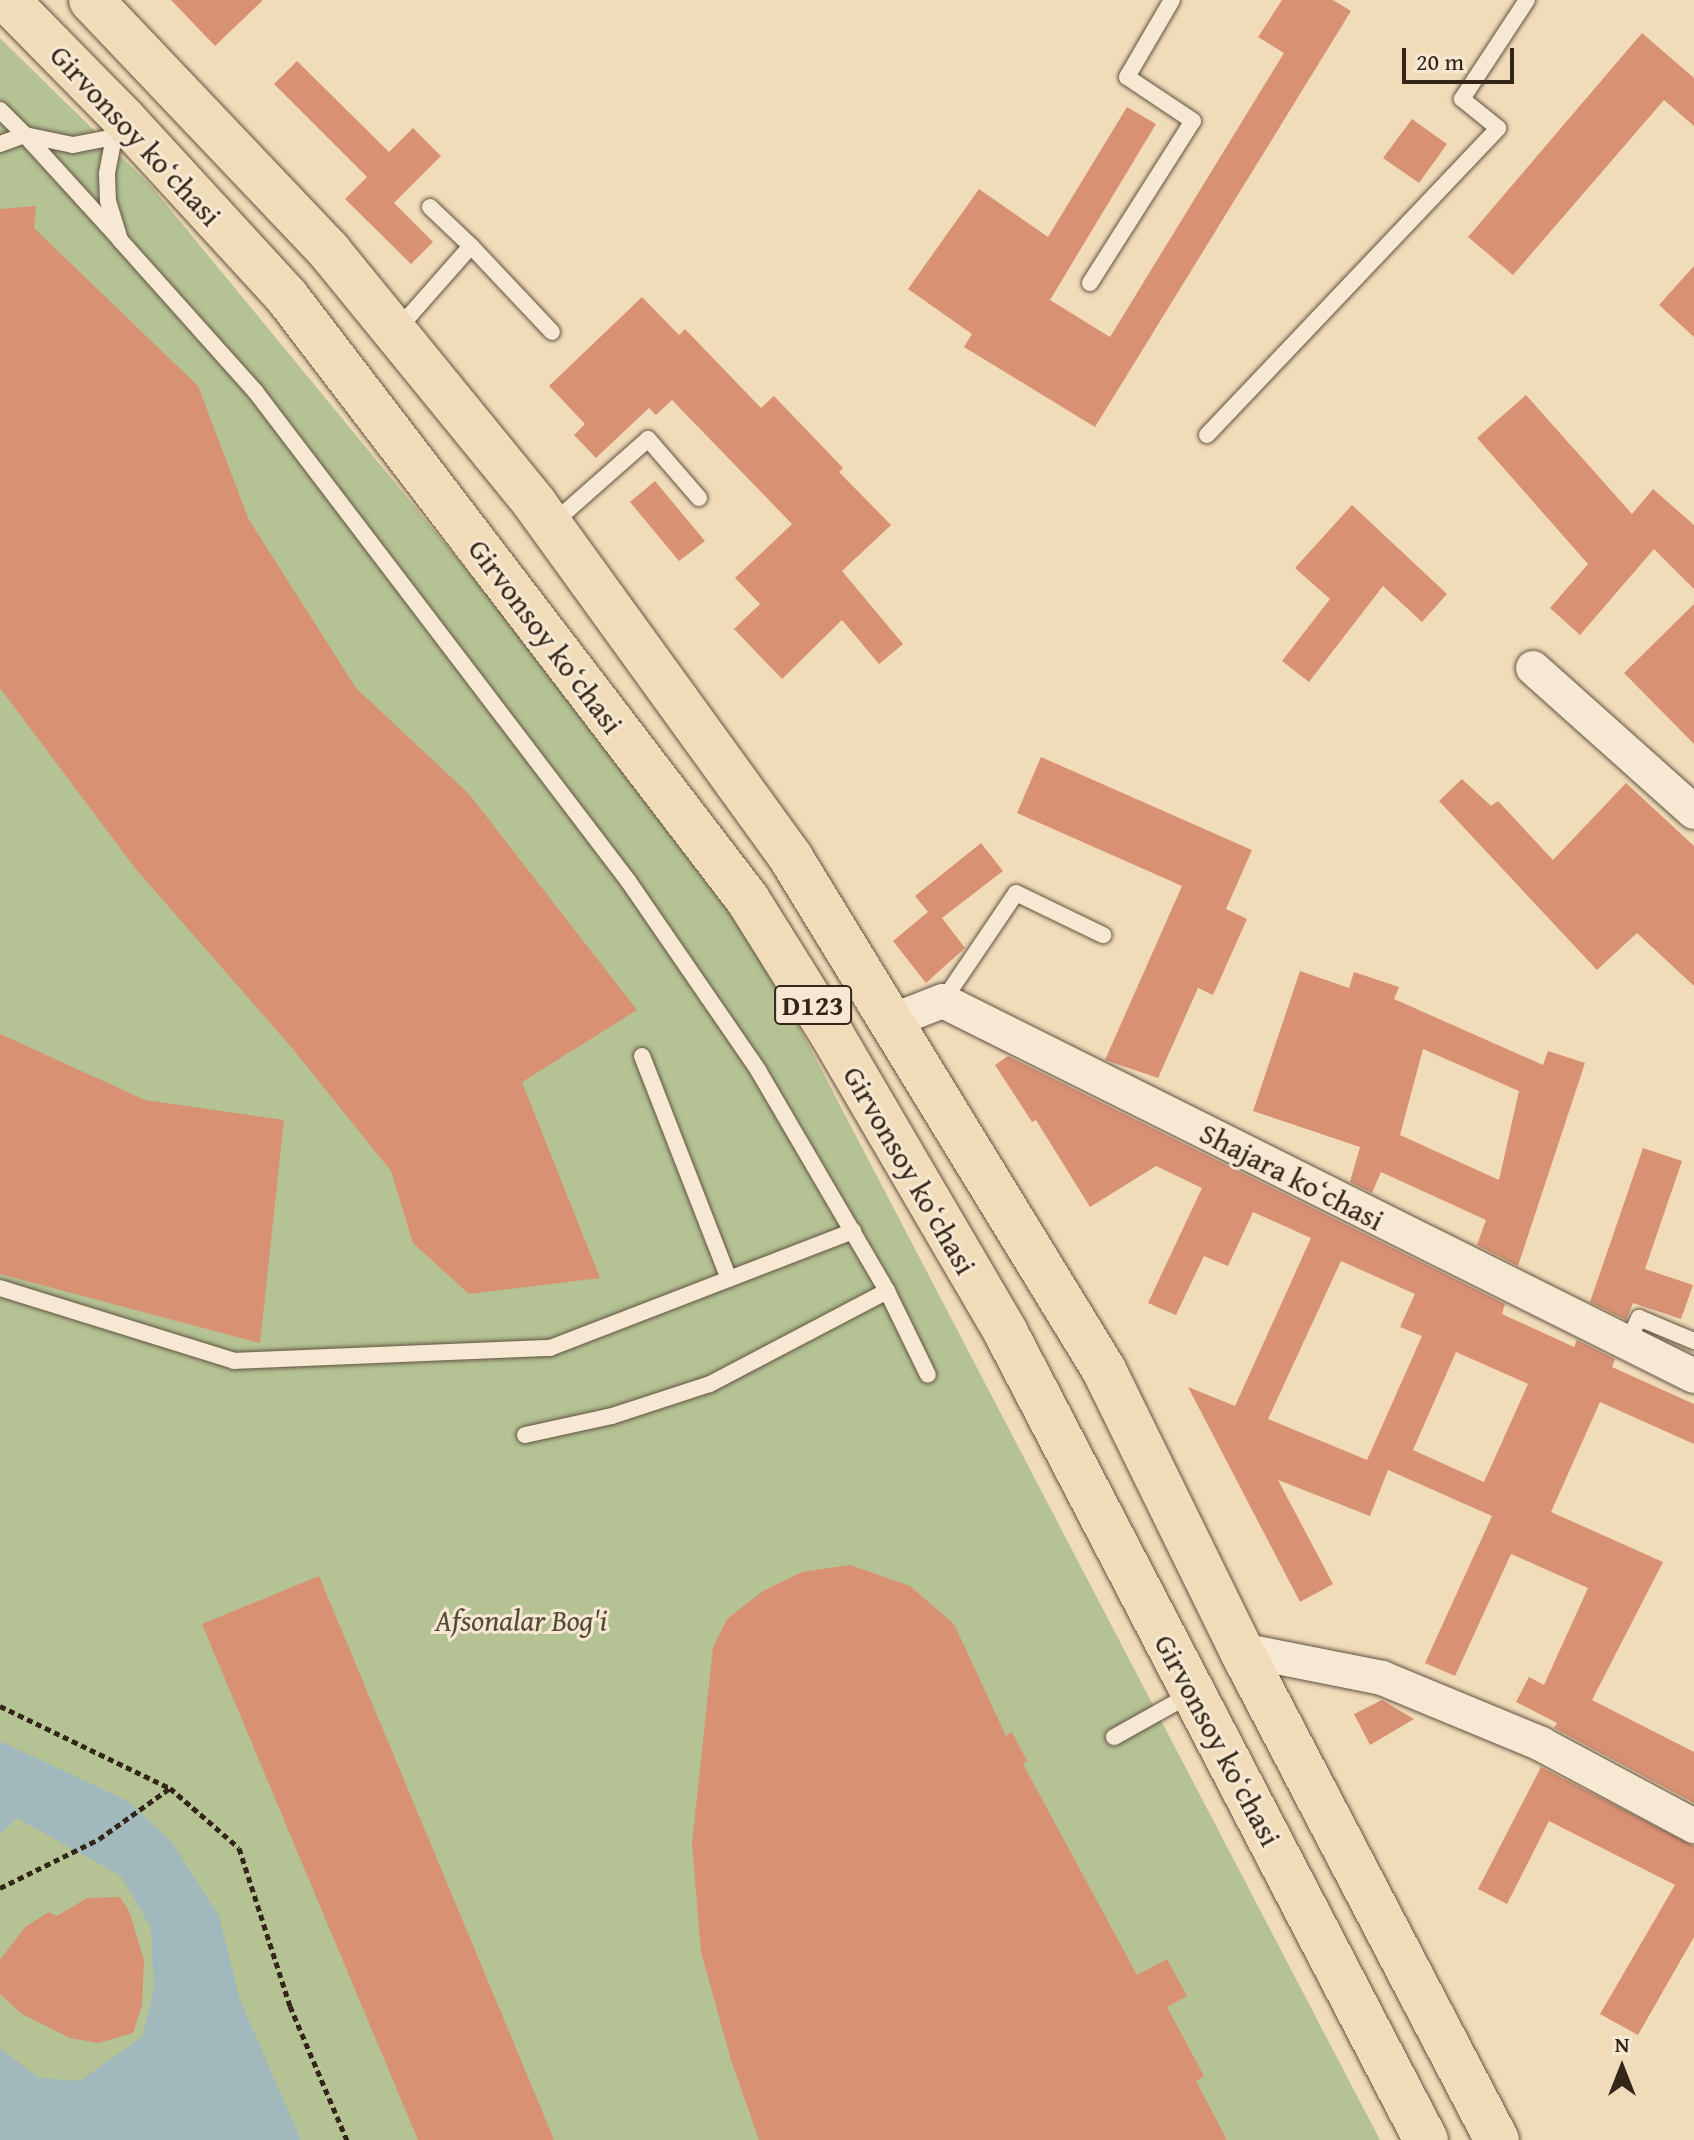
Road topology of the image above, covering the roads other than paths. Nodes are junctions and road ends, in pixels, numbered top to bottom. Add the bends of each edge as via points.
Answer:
1 (7, 0) edge
2 (91, 0) edge
3 (1172, 0) edge
4 (1527, 0) edge
5 (154, 63) junction
6 (0, 110) edge
7 (119, 128) junction
8 (25, 135) junction
9 (0, 144) edge
10 (430, 207) dead end
11 (120, 240) junction
12 (471, 246) junction
13 (1090, 283) dead end
14 (395, 332) junction
15 (552, 332) dead end
16 (1207, 435) dead end
17 (699, 498) dead end
18 (551, 525) junction
19 (1533, 668) dead end
20 (1694, 812) edge
21 (1103, 935) dead end
22 (943, 1001) junction
23 (889, 1022) junction
24 (642, 1056) dead end
25 (853, 1231) junction
26 (729, 1279) junction
27 (0, 1288) edge
28 (887, 1291) junction
29 (1694, 1341) edge
30 (1627, 1343) junction
31 (928, 1375) dead end
32 (1694, 1376) edge
33 (525, 1435) dead end
34 (1241, 1650) junction
35 (1193, 1693) junction
36 (1114, 1737) dead end
37 (1694, 1826) edge
38 (1426, 2140) edge
39 (1497, 2140) edge

1 - 7 main road, Girvonsoy koʻchasi / D123
2 - 5 main road, Girvonsoy koʻchasi / D123
3 - 13 lane via 1127,77 1193,121
4 - 16 lane via 1462,99 1498,128
5 - 7 main road
5 - 14 main road, Girvonsoy koʻchasi / D123 via 329,251
6 - 8 lane
7 - 8 lane via 73,145
7 - 11 lane via 107,174 108,201
7 - 35 main road, Girvonsoy koʻchasi / D123 via 287,297 748,900 1006,1333
8 - 9 lane
8 - 11 lane
10 - 12 lane
11 - 25 lane via 255,391 629,882 758,1070
12 - 14 lane
12 - 15 lane
14 - 18 main road, Girvonsoy koʻchasi / D123
17 - 18 lane via 648,439
18 - 23 main road, Girvonsoy koʻchasi / D123 via 791,858
19 - 20 street
21 - 22 lane via 1016,893
22 - 23 street
22 - 30 street, Shajara koʻchasi
23 - 34 main road, Girvonsoy koʻchasi / D123 via 1104,1370
24 - 26 lane
25 - 26 lane
25 - 28 lane
26 - 27 lane via 550,1348 234,1361
28 - 31 lane
28 - 33 lane via 710,1384 612,1416
29 - 30 lane via 1639,1318
30 - 32 street, Shajara koʻchasi
34 - 37 street via 1382,1678 1541,1744
34 - 39 main road, Girvonsoy koʻchasi / D123
35 - 36 lane
35 - 38 main road, Girvonsoy koʻchasi / D123

